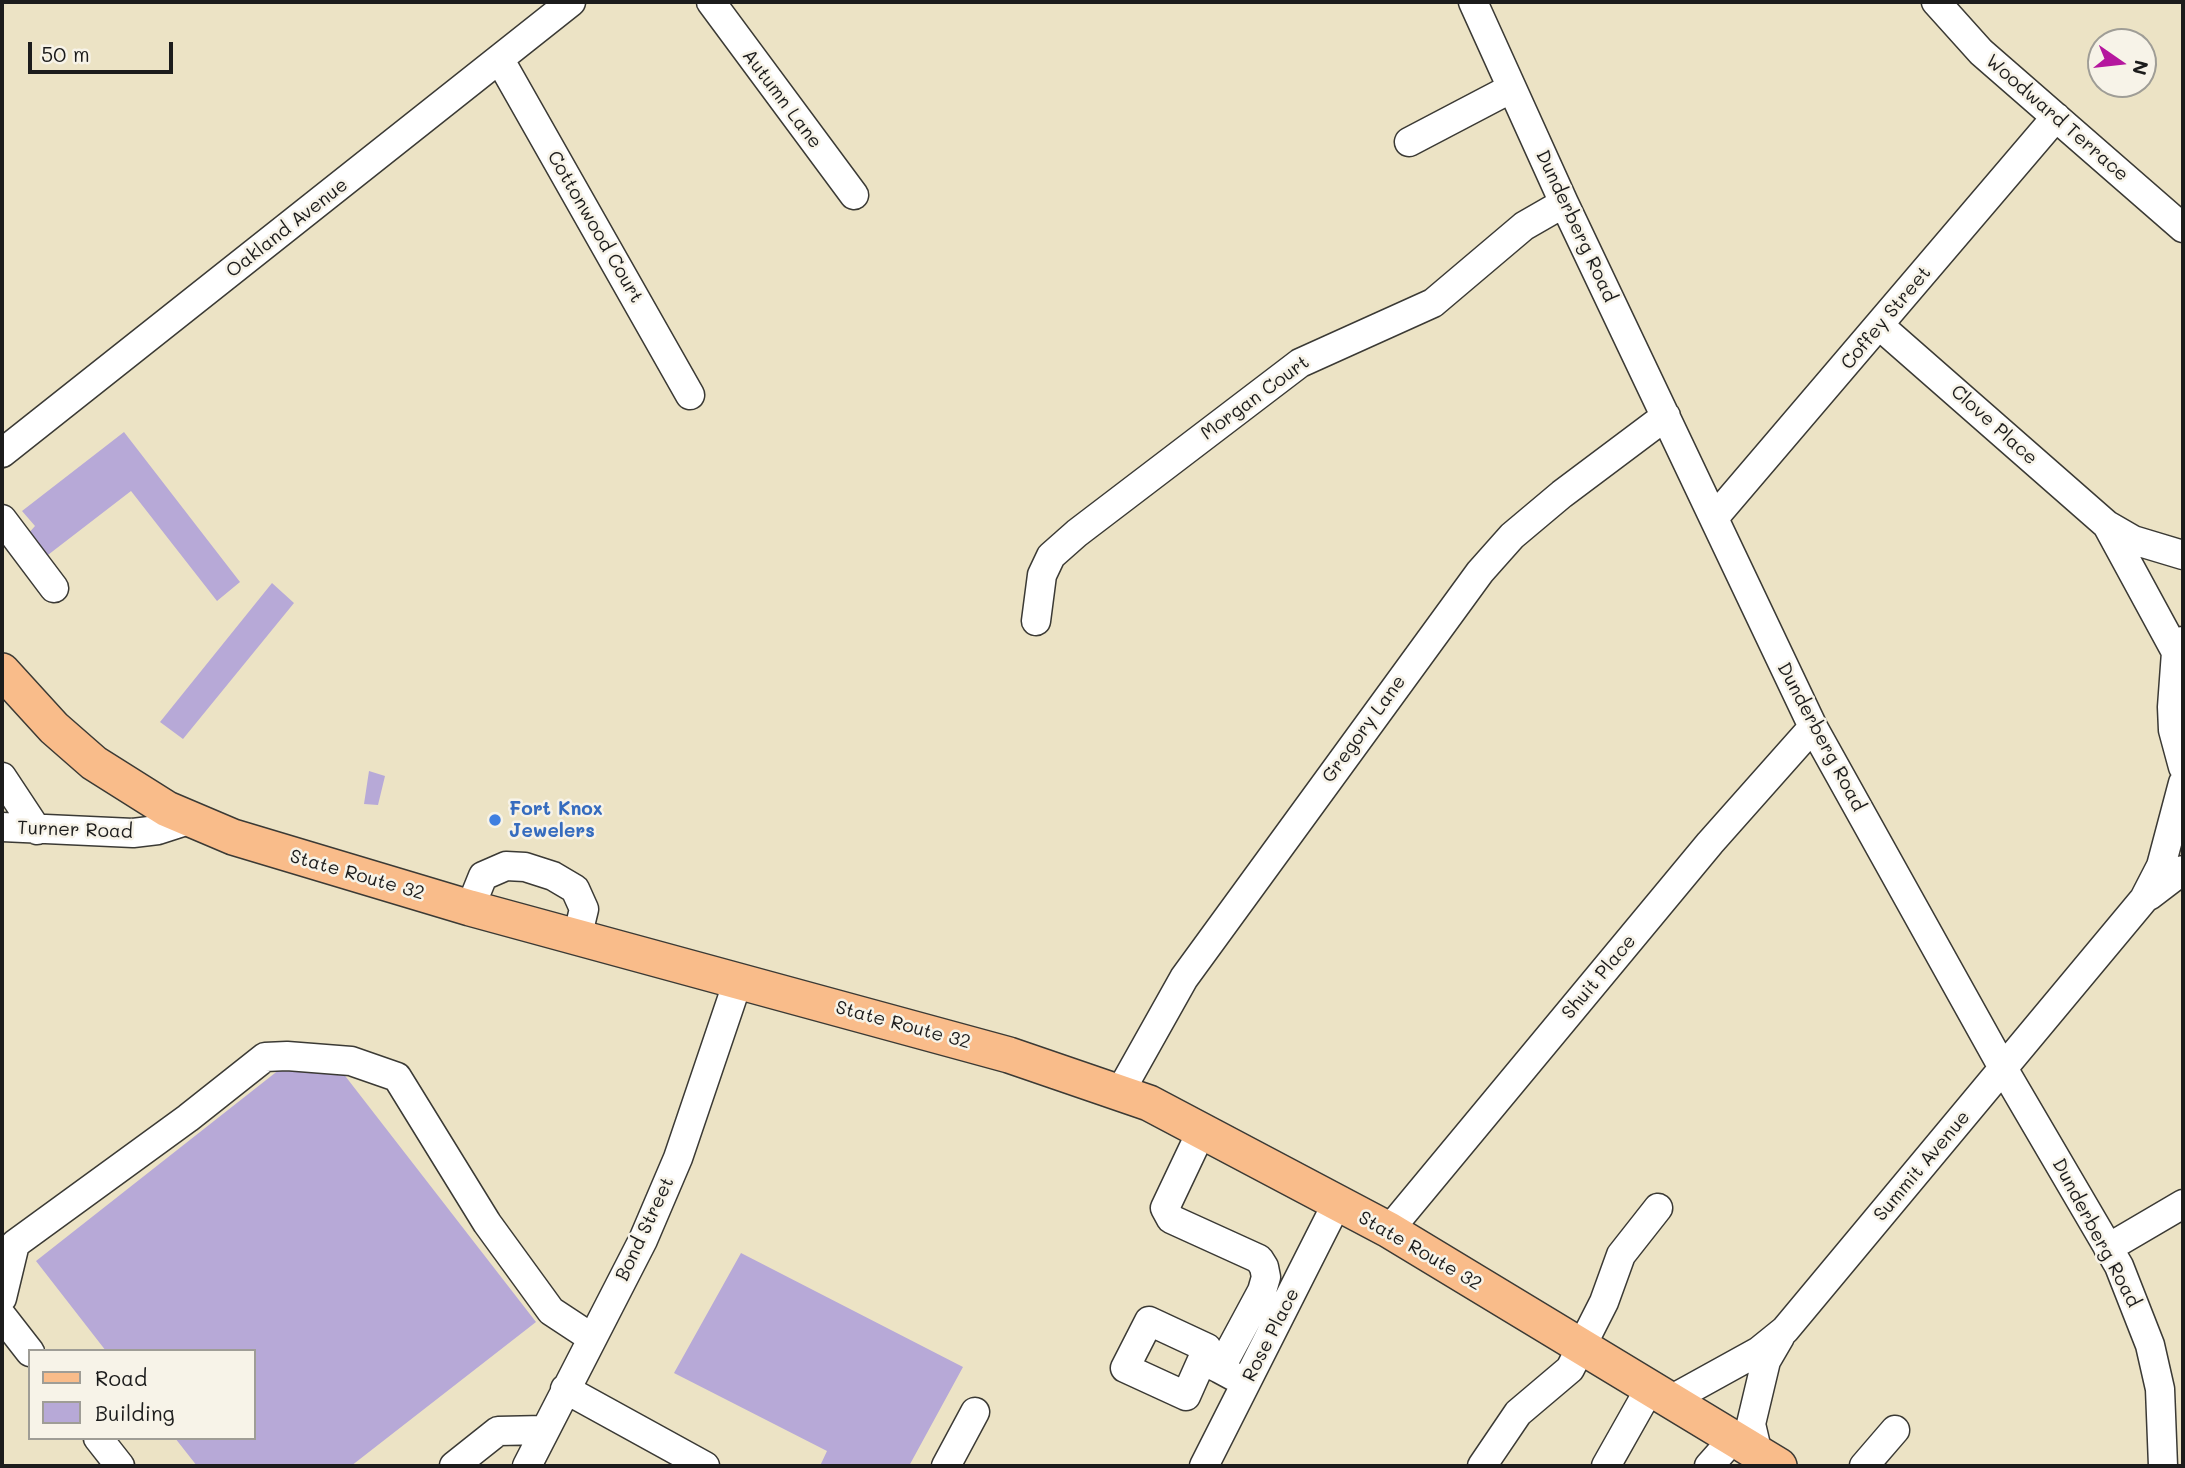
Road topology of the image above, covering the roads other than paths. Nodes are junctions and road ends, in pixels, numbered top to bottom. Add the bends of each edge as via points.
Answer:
1 (572, 2) edge
2 (710, 2) edge
3 (1473, 2) edge
4 (1936, 2) edge
5 (500, 60) junction
6 (1512, 89) junction
7 (2056, 117) junction
8 (1409, 142) dead end
9 (854, 195) dead end
10 (1564, 203) junction
11 (2183, 228) edge
12 (1880, 326) junction
13 (690, 395) dead end
14 (1666, 416) junction
15 (2, 453) edge
16 (1714, 518) junction
17 (2, 519) edge
18 (2108, 525) junction
19 (2183, 555) edge
20 (54, 588) dead end
21 (1036, 621) dead end
22 (2180, 647) edge
23 (2, 671) edge
24 (1814, 727) junction
25 (2183, 767) edge
26 (2, 777) edge
27 (2183, 783) edge
28 (189, 820) junction
29 (2, 827) edge
30 (37, 830) junction
31 (2183, 870) edge
32 (2144, 899) junction
33 (470, 908) junction
34 (577, 938) junction
35 (738, 981) junction
36 (2003, 1068) junction
37 (1120, 1092) junction
38 (1202, 1130) junction
39 (1337, 1203) junction
40 (2183, 1203) edge
41 (1658, 1208) dead end
42 (1389, 1230) junction
43 (2108, 1248) junction
44 (2, 1298) edge
45 (2, 1316) edge
46 (1785, 1330) junction
47 (592, 1338) junction
48 (28, 1349) edge
49 (1583, 1349) junction
50 (1246, 1383) junction
51 (565, 1389) junction
52 (1661, 1394) junction
53 (975, 1412) dead end
54 (544, 1430) junction
55 (1895, 1430) dead end
56 (100, 1440) edge
57 (1757, 1453) edge
58 (120, 1466) edge
59 (454, 1466) edge
60 (527, 1466) edge
61 (705, 1466) edge
62 (946, 1466) edge
63 (1204, 1466) edge
64 (1482, 1466) edge
65 (1606, 1466) edge
66 (1709, 1466) edge
67 (1864, 1466) edge
68 (2163, 1466) edge

1 - 5 street, Oakland Avenue
2 - 9 street, Autumn Lane
3 - 6 street, Dunderberg Road
4 - 7 street, Woodward Terrace via 1981,52
5 - 13 street, Cottonwood Court
5 - 15 street, Oakland Avenue
6 - 8 street
6 - 10 street, Dunderberg Road
7 - 11 street, Woodward Terrace
7 - 12 street, Coffey Street
10 - 14 street, Dunderberg Road
10 - 21 street, Morgan Court via 1524,226 1433,303 1300,363 1077,533 1051,556 1042,576
12 - 16 street, Coffey Street
12 - 18 street, Clove Place
14 - 16 street, Dunderberg Road
14 - 37 street, Gregory Lane via 1562,494 1512,536 1480,572 1184,978
16 - 24 street, Dunderberg Road
17 - 20 street
18 - 19 street, Clove Place via 2133,540
18 - 22 street, Clove Place
22 - 25 street via 2173,730
23 - 28 main road, State Route 32 via 54,728 94,763
24 - 36 street, Dunderberg Road
24 - 42 street, Shuit Place via 1710,843
26 - 30 street
27 - 32 street, Summit Avenue via 2161,866
28 - 30 street, Turner Road via 133,833
28 - 33 main road, State Route 32 via 258,846
29 - 30 street, Turner Road
31 - 32 street, Summit Avenue
32 - 36 street, Summit Avenue
33 - 34 main road, State Route 32
33 - 34 street via 483,876 506,866 525,867 575,889 584,909
34 - 35 main road, State Route 32
35 - 37 main road, State Route 32 via 1009,1055
35 - 47 street, Bond Street via 678,1158 643,1240
36 - 43 street, Dunderberg Road
36 - 46 street, Summit Avenue
37 - 38 main road, State Route 32
38 - 39 main road, State Route 32
38 - 50 street via 1166,1202 1167,1215 1259,1259 1266,1277 1262,1291 1211,1364
39 - 42 main road, State Route 32
39 - 50 street, Rose Place
40 - 43 street
41 - 49 street via 1621,1255
42 - 49 main road, State Route 32
43 - 68 street, Dunderberg Road via 2150,1345 2160,1390
44 - 47 street via 15,1244 265,1057 287,1056 351,1061 397,1077 487,1223 551,1311
45 - 48 street
46 - 52 street, Summit Avenue via 1759,1351
46 - 57 street via 1766,1361 1751,1424
47 - 51 street, Bond Street
49 - 52 main road, State Route 32
49 - 64 street via 1570,1369 1518,1413
50 - 63 street, Rose Place
51 - 54 street, Bond Street
51 - 61 street
52 - 57 main road, State Route 32
52 - 65 street
53 - 62 street
54 - 59 street via 498,1431
54 - 60 street, Bond Street
55 - 67 street
56 - 58 street
57 - 66 street

